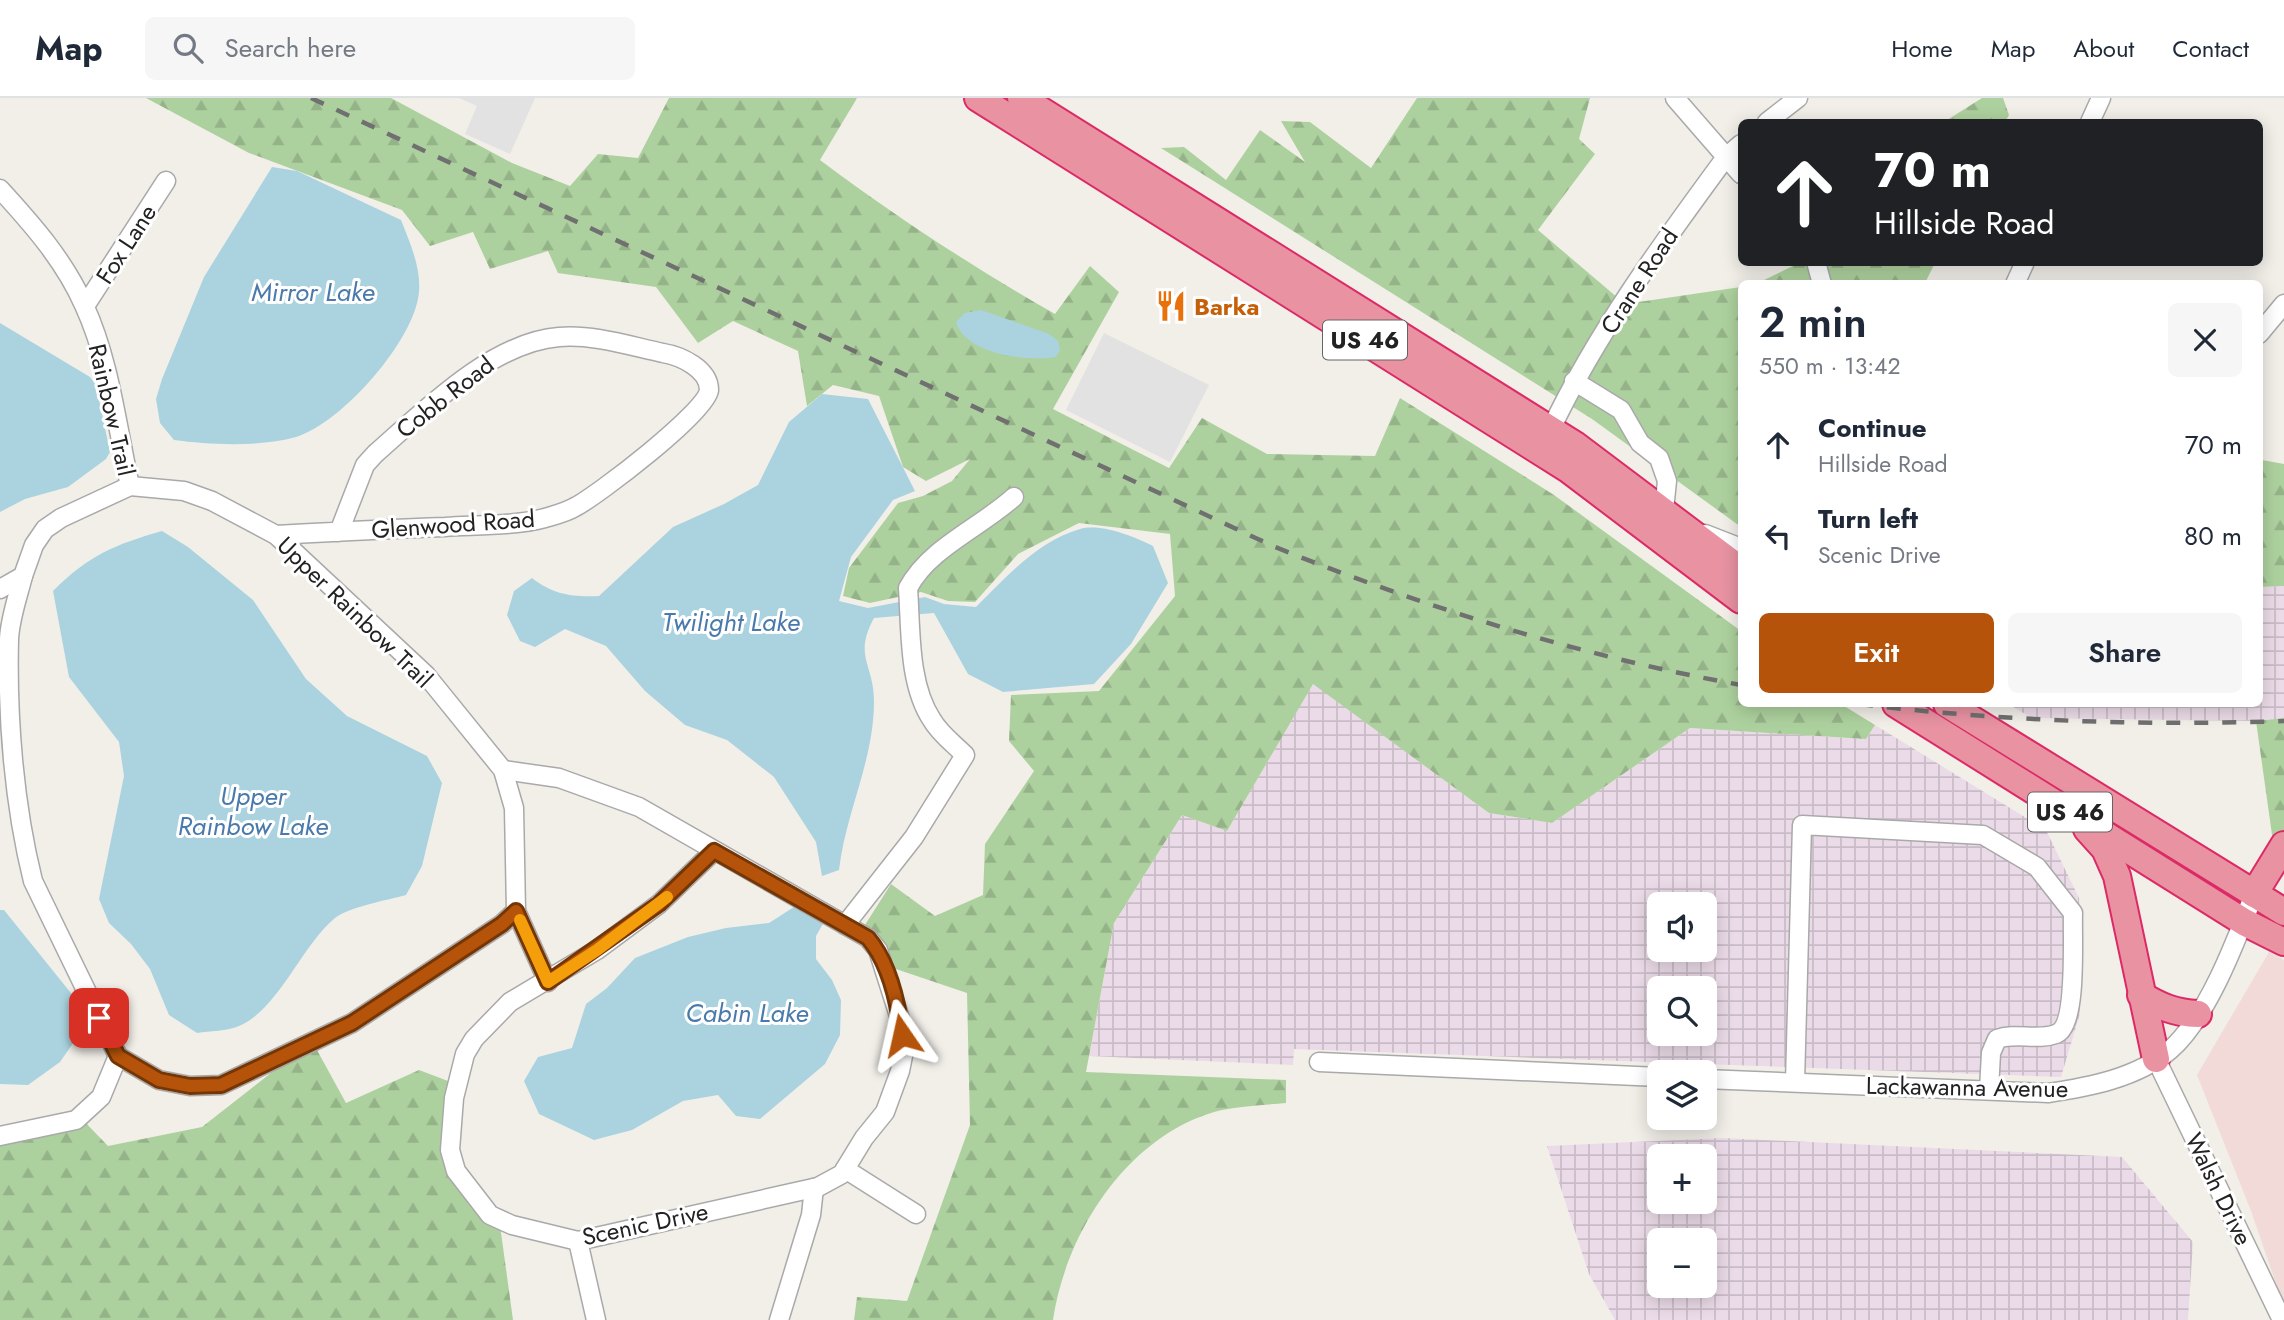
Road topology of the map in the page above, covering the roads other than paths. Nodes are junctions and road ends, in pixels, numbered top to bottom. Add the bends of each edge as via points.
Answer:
1 (978, 98) edge
2 (1021, 98) edge
3 (1675, 98) edge
4 (1798, 98) edge
5 (2101, 98) edge
6 (1771, 119) edge
7 (2091, 119) edge
8 (1738, 147) edge
9 (1726, 157) junction
10 (1738, 171) edge
11 (166, 181) dead end
12 (0, 189) edge
13 (85, 306) junction
14 (2281, 313) edge
15 (2263, 330) edge
16 (1574, 381) junction
17 (709, 393) joint
18 (1550, 429) junction
19 (130, 486) junction
20 (1014, 497) dead end
21 (1664, 510) junction
22 (1688, 528) junction
23 (339, 532) junction
24 (276, 535) junction
25 (1738, 547) edge
26 (1738, 568) edge
27 (23, 576) junction
28 (0, 589) edge
29 (1738, 598) edge
30 (1901, 707) edge
31 (1952, 707) edge
32 (7, 766) edge
33 (503, 770) junction
34 (2074, 814) junction
35 (2284, 845) edge
36 (714, 851) junction
37 (2254, 894) junction
38 (516, 911) junction
39 (2284, 912) edge
40 (2244, 922) junction
41 (845, 925) junction
42 (2284, 942) edge
43 (548, 982) junction
44 (2141, 995) junction
45 (2198, 1014) junction
46 (118, 1056) junction
47 (2156, 1059) junction
48 (1319, 1062) dead end
49 (1647, 1076) edge
50 (1717, 1079) edge
51 (1795, 1082) junction
52 (1989, 1090) junction
53 (0, 1136) edge
54 (845, 1169) junction
55 (814, 1188) junction
56 (916, 1213) dead end
57 (578, 1241) junction
58 (596, 1320) edge
59 (779, 1320) edge
60 (2282, 1320) edge

1 - 29 highway, US 46 via 1568,469
2 - 18 highway, US 46
3 - 9 street
4 - 6 street
5 - 7 street
8 - 9 street, Crane Road
9 - 10 street
9 - 16 street, Crane Road via 1638,278
11 - 13 street, Fox Lane
12 - 13 street, Rainbow Trail via 42,235
13 - 19 street, Rainbow Trail
14 - 15 street
16 - 18 street, Crane Road
16 - 21 street via 1621,410 1640,443 1659,458 1667,481
17 - 23 street, Glenwood Road via 705,403 664,441 575,508 544,518 492,524
17 - 23 street, Cobb Road via 699,370 669,354 581,337 524,344 489,361 374,454
18 - 21 highway, US 46
19 - 24 street, Upper Rainbow Trail via 184,491
19 - 27 street, Rainbow Trail via 45,529
20 - 41 street via 928,562 908,588 914,663 924,706 965,755 914,836
21 - 22 highway, US 46
22 - 25 street
22 - 26 highway, US 46
23 - 24 street, Glenwood Road
24 - 33 street, Upper Rainbow Trail via 411,660
27 - 28 street
27 - 32 street via 9,638
30 - 34 highway, US 46
31 - 37 highway, US 46
32 - 46 street via 33,881
33 - 36 street, Scenic Drive via 559,778 639,807
33 - 38 street, Upper Rainbow Trail via 514,808
34 - 40 highway, US 46
34 - 44 highway via 2105,849 2117,876
35 - 37 highway
36 - 41 street, Scenic Drive
36 - 43 street, Scenic Drive via 659,904
37 - 39 highway, US 46
37 - 40 street, Lackawanna Avenue
38 - 43 street
38 - 46 street via 352,1023 221,1085 170,1084
40 - 42 highway, US 46
40 - 45 street, Lackawanna Avenue
41 - 54 street, Scenic Drive via 868,938 878,950 900,1019 904,1051 885,1112
43 - 57 street, Scenic Drive via 496,1014 465,1054 454,1098 450,1150 456,1171 490,1215
44 - 45 highway via 2170,1010
44 - 47 highway
45 - 47 street, Lackawanna Avenue via 2170,1050
46 - 53 street via 101,1097 76,1119
47 - 52 street, Lackawanna Avenue via 2083,1088 2049,1093
47 - 60 street, Walsh Drive
48 - 49 street
50 - 51 street, Lackawanna Avenue
51 - 52 street, Lackawanna Avenue
51 - 52 street via 1802,825 1983,835 2037,867 2068,904 2073,925 2066,1027 2057,1034 1997,1039 1991,1053
54 - 55 street, Scenic Drive
54 - 56 street
55 - 57 street, Scenic Drive
55 - 59 street via 811,1215
57 - 58 street

